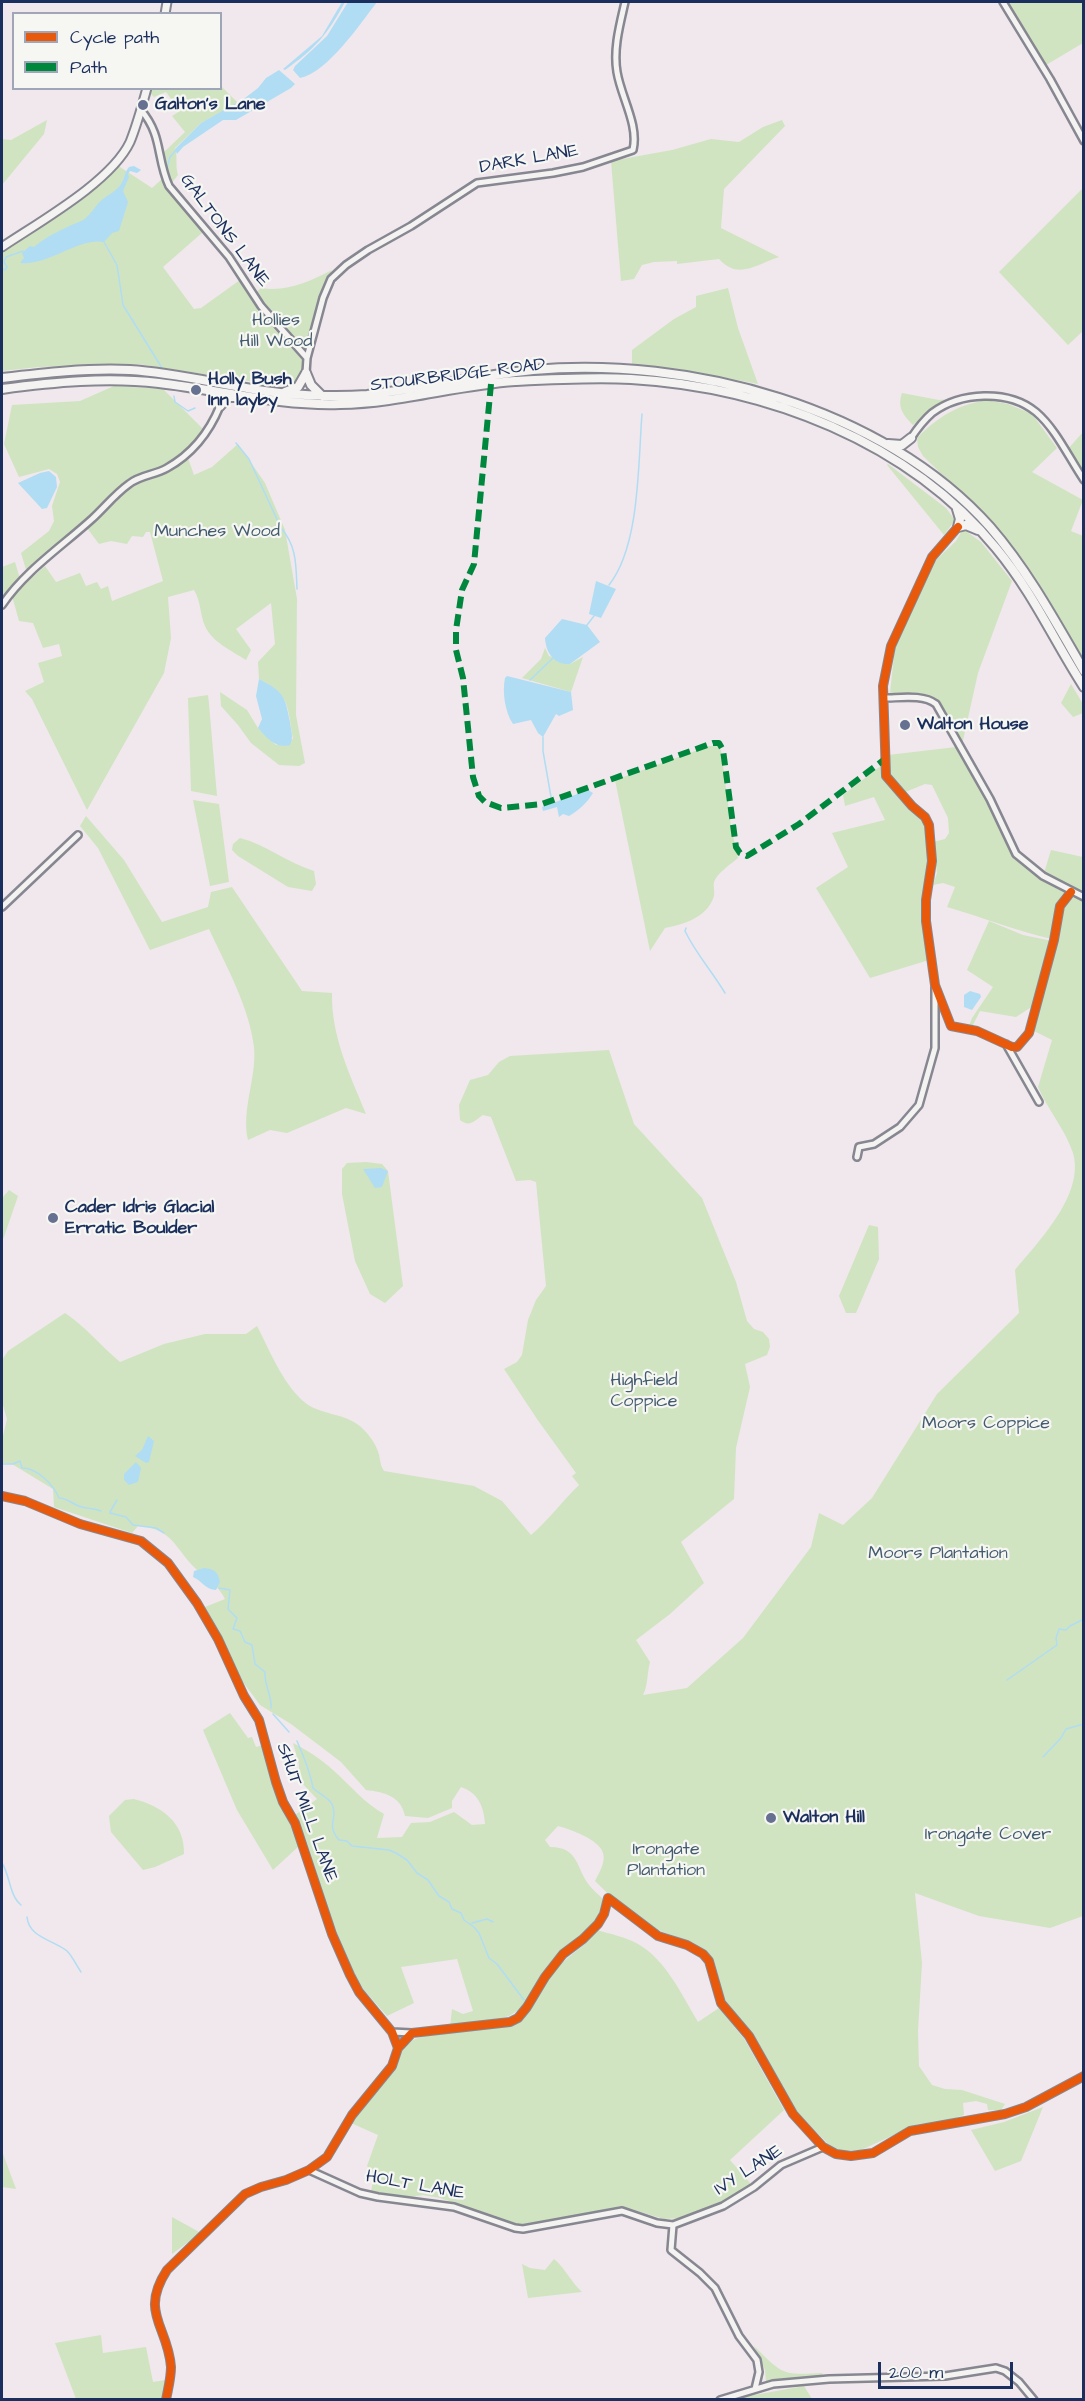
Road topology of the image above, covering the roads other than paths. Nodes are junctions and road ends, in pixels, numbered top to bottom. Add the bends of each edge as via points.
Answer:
1 (624, 2) edge
2 (1003, 2) edge
3 (146, 90) edge
4 (141, 110) junction
5 (1083, 141) edge
6 (2, 247) edge
7 (307, 358) junction
8 (306, 373) junction
9 (2, 378) edge
10 (2, 389) edge
11 (210, 390) junction
12 (280, 393) junction
13 (244, 396) junction
14 (323, 396) junction
15 (219, 406) junction
16 (911, 438) junction
17 (884, 443) junction
18 (911, 460) junction
19 (1083, 480) edge
20 (956, 506) junction
21 (958, 527) junction
22 (982, 532) junction
23 (2, 605) edge
24 (1083, 672) edge
25 (1083, 687) edge
26 (884, 698) junction
27 (78, 835) dead end
28 (1071, 892) junction
29 (1083, 897) edge
30 (2, 907) edge
31 (935, 985) junction
32 (1006, 1043) junction
33 (1039, 1102) dead end
34 (857, 1157) dead end
35 (2, 1496) edge
36 (392, 2032) junction
37 (412, 2033) junction
38 (398, 2046) junction
39 (1083, 2076) edge
40 (823, 2147) junction
41 (309, 2170) junction
42 (673, 2225) junction
43 (755, 2389) junction
44 (166, 2400) edge
45 (720, 2400) edge
46 (1034, 2400) edge

1 - 7 street, DARK LANE via 616,50 617,72 634,137 633,150 573,169 477,183 368,250 331,279
2 - 5 street
3 - 4 main road
4 - 6 main road via 129,143 115,163 66,205
4 - 7 street, GALTONS LANE via 158,136 169,186 229,257 261,306
7 - 8 street, DARK LANE
8 - 12 highway via 298,387
8 - 14 highway via 311,385
9 - 12 highway, STOURBRIDGE ROAD via 131,370
10 - 11 highway, STOURBRIDGE ROAD via 108,380
11 - 13 highway, STOURBRIDGE ROAD
11 - 15 highway
12 - 14 highway, STOURBRIDGE ROAD
13 - 15 highway via 228,398
13 - 20 highway, STOURBRIDGE ROAD via 295,404 339,405 398,400 510,381 588,378 669,383 739,396 833,428 906,466
14 - 17 highway, STOURBRIDGE ROAD via 375,394 533,370 633,370 726,384 777,398
15 - 23 street via 206,435 190,452 166,469 130,483 36,567
16 - 17 highway via 902,445
16 - 18 highway
16 - 19 street via 925,420 943,407 993,395 1035,411
17 - 18 highway, STOURBRIDGE ROAD
18 - 24 highway, STOURBRIDGE ROAD via 954,493 1007,548 1038,591
20 - 21 highway
20 - 22 highway, STOURBRIDGE ROAD
21 - 22 highway via 966,525
21 - 26 street via 932,557 891,646
22 - 25 highway, STOURBRIDGE ROAD via 1034,598
26 - 28 street via 916,698 936,704 1016,854
26 - 31 street via 886,776 929,825 932,861 925,914
27 - 30 street
28 - 29 street
28 - 32 street via 1060,906 1029,1034 1017,1047
31 - 32 street via 951,1026
31 - 34 street via 935,1048 919,1104 900,1127 874,1144 859,1147
32 - 33 street
35 - 36 street, SHUT MILL LANE via 141,1541 168,1563 218,1639 243,1696 259,1720 276,1782 296,1823 332,1934 359,1992
36 - 37 street
36 - 38 street, SHUT MILL LANE
37 - 38 street
37 - 40 street via 518,2018 563,1954 598,1924 608,1898 658,1936 703,1954 709,1961 721,2003 749,2036 793,2114
38 - 41 street via 392,2066 352,2115 332,2150
39 - 40 street via 1026,2108 910,2131 873,2153 843,2156
40 - 42 street, IVY LANE via 781,2165 723,2206
41 - 42 street, HOLT LANE via 360,2193 454,2207 515,2228 622,2211
41 - 44 street via 245,2194 167,2270 157,2285 155,2312 171,2367
42 - 43 street via 670,2250 715,2288 739,2336 757,2360
43 - 45 street
43 - 46 street via 829,2379 945,2376 996,2368 1019,2382

